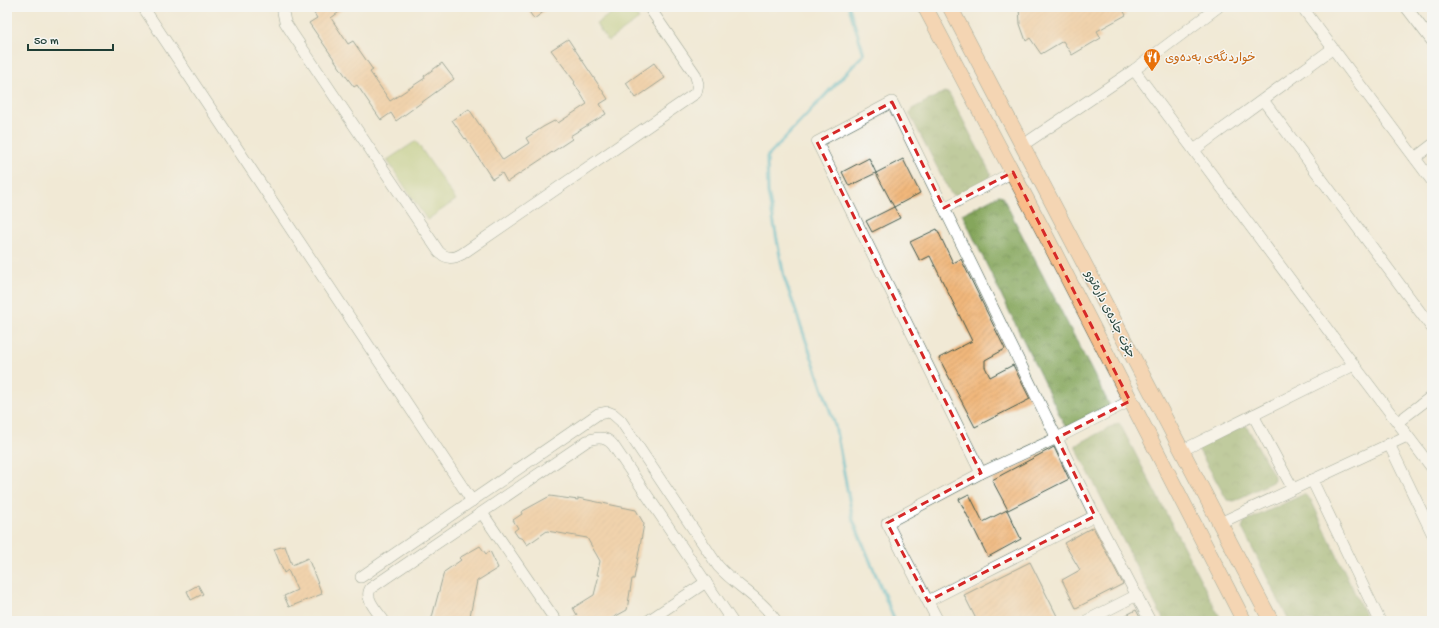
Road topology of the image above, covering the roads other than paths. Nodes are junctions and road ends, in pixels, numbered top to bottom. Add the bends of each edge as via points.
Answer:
1 (143, 7) edge
2 (282, 7) edge
3 (648, 7) edge
4 (925, 7) edge
5 (950, 7) edge
6 (1218, 7) edge
7 (1302, 7) edge
8 (1406, 7) edge
9 (1432, 41) edge
10 (1332, 49) junction
11 (1134, 70) junction
12 (1263, 100) junction
13 (1023, 145) junction
14 (1432, 145) edge
15 (1194, 150) junction
16 (1415, 158) junction
17 (1013, 172) junction
18 (1432, 181) edge
19 (944, 208) junction
20 (1101, 295) junction
21 (1082, 306) junction
22 (1432, 328) edge
23 (1354, 366) junction
24 (1432, 396) edge
25 (1130, 401) junction
26 (1253, 415) junction
27 (1398, 422) junction
28 (1407, 436) junction
29 (1057, 438) junction
30 (1389, 444) junction
31 (1181, 450) junction
32 (1432, 468) edge
33 (981, 473) junction
34 (1312, 480) junction
35 (1293, 489) junction
36 (472, 501) junction
37 (482, 513) junction
38 (1096, 516) junction
39 (1220, 523) junction
40 (1432, 533) edge
41 (361, 577) dead end
42 (706, 582) junction
43 (1137, 595) junction
44 (928, 601) junction
45 (384, 621) edge
46 (556, 621) edge
47 (648, 621) edge
48 (732, 621) edge
49 (775, 621) edge
50 (938, 621) edge
51 (1086, 621) edge
52 (1150, 621) edge
53 (1244, 621) edge
54 (1271, 621) edge
55 (1380, 621) edge

1 - 36 street
2 - 3 street via 285,22 296,40 439,252 444,257 451,258 462,254 696,92 698,84 695,74
4 - 17 main road, جۆت جادەی دارەتوو
5 - 13 main road, جۆت جادەی دارەتوو
6 - 11 street
7 - 10 street
8 - 9 street
10 - 12 street
10 - 16 street
11 - 13 street
11 - 15 street
12 - 15 street
12 - 22 street
13 - 20 main road, جۆت جادەی دارەتوو
14 - 16 street
15 - 23 street
16 - 18 street
17 - 19 street
17 - 21 main road, جۆت جادەی دارەتوو
19 - 29 street
19 - 33 street via 892,102 817,142
20 - 21 main road
20 - 31 main road, جۆت جادەی دارەتوو
21 - 25 main road, جۆت جادەی دارەتوو
23 - 26 street
23 - 27 street
24 - 27 street
25 - 29 street
25 - 53 main road, جۆت جادەی دارەتوو
26 - 31 street
26 - 35 street
27 - 28 street
28 - 30 street
28 - 32 street
29 - 33 street
29 - 38 street
30 - 34 street
30 - 40 street
31 - 39 main road, جۆت جادەی دارەتوو
33 - 44 street via 887,523
34 - 35 street
34 - 55 street
35 - 39 street
36 - 41 street
36 - 49 street via 562,436 598,414 608,412 621,421 718,566 761,602
37 - 42 street via 587,441 596,438 607,440 613,445
37 - 45 street via 370,588 368,599
37 - 46 street
38 - 43 street
38 - 44 street
39 - 54 main road, جۆت جادەی دارەتوو
42 - 47 street
42 - 48 street
43 - 51 street
43 - 52 street
44 - 50 street

